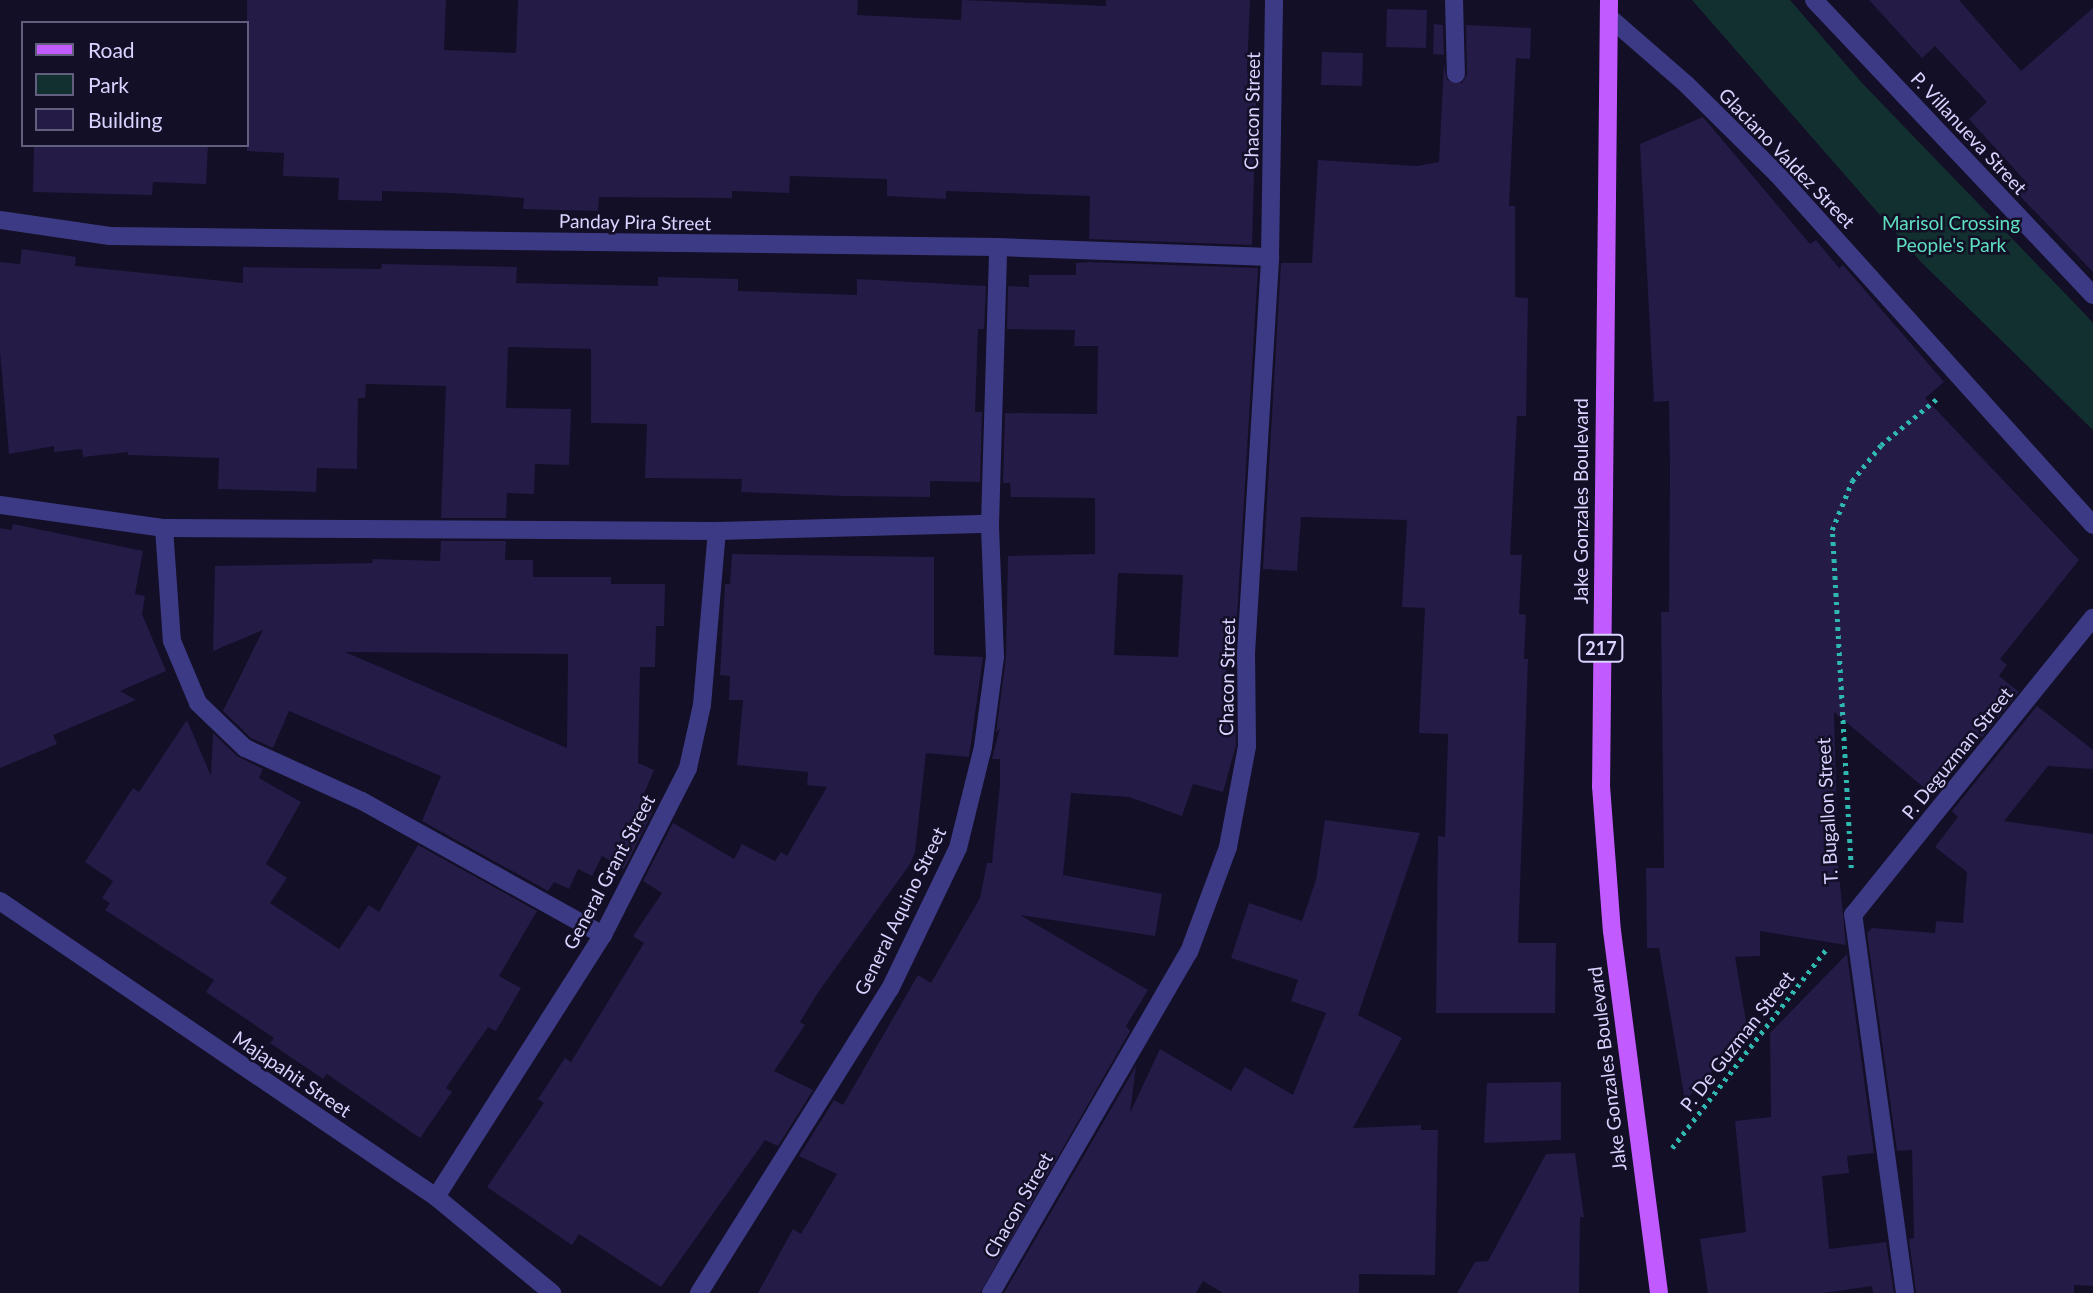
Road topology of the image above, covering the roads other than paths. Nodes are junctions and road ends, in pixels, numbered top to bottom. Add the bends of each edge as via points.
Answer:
1 (1274, 0) edge
2 (1454, 0) edge
3 (1814, 0) edge
4 (1609, 9) edge
5 (1456, 74) dead end
6 (0, 220) edge
7 (998, 247) junction
8 (1270, 257) junction
9 (2093, 295) edge
10 (0, 505) edge
11 (990, 524) junction
12 (2093, 525) edge
13 (164, 528) junction
14 (717, 531) junction
15 (2093, 618) edge
16 (0, 901) edge
17 (603, 934) junction
18 (436, 1197) junction
19 (552, 1293) edge
20 (698, 1293) edge
21 (991, 1293) edge
22 (1659, 1293) edge
23 (1905, 1293) edge

1 - 8 street, Chacon Street
2 - 5 street
3 - 9 street, P. Villanueva Street
4 - 12 street, Glaciano Valdez Street via 1777,174 1963,375
4 - 22 main road, Jake Gonzales Boulevard / 217 via 1601,786 1612,931
6 - 7 street, Panday Pira Street via 110,236
7 - 8 street, Panday Pira Street
7 - 11 street, General Aquino Street
8 - 21 street, Chacon Street via 1246,653 1247,746 1228,847 1189,952
10 - 13 street
11 - 14 street
11 - 20 street, General Aquino Street via 995,657 983,747 958,848 890,989
13 - 14 street
13 - 17 street via 172,642 198,703 245,748 362,802
14 - 17 street, General Grant Street via 705,681 688,768
15 - 23 street, P. Deguzman Street via 1853,915
16 - 18 street, Majapahit Street
17 - 18 street, General Grant Street
18 - 19 street, Majapahit Street

